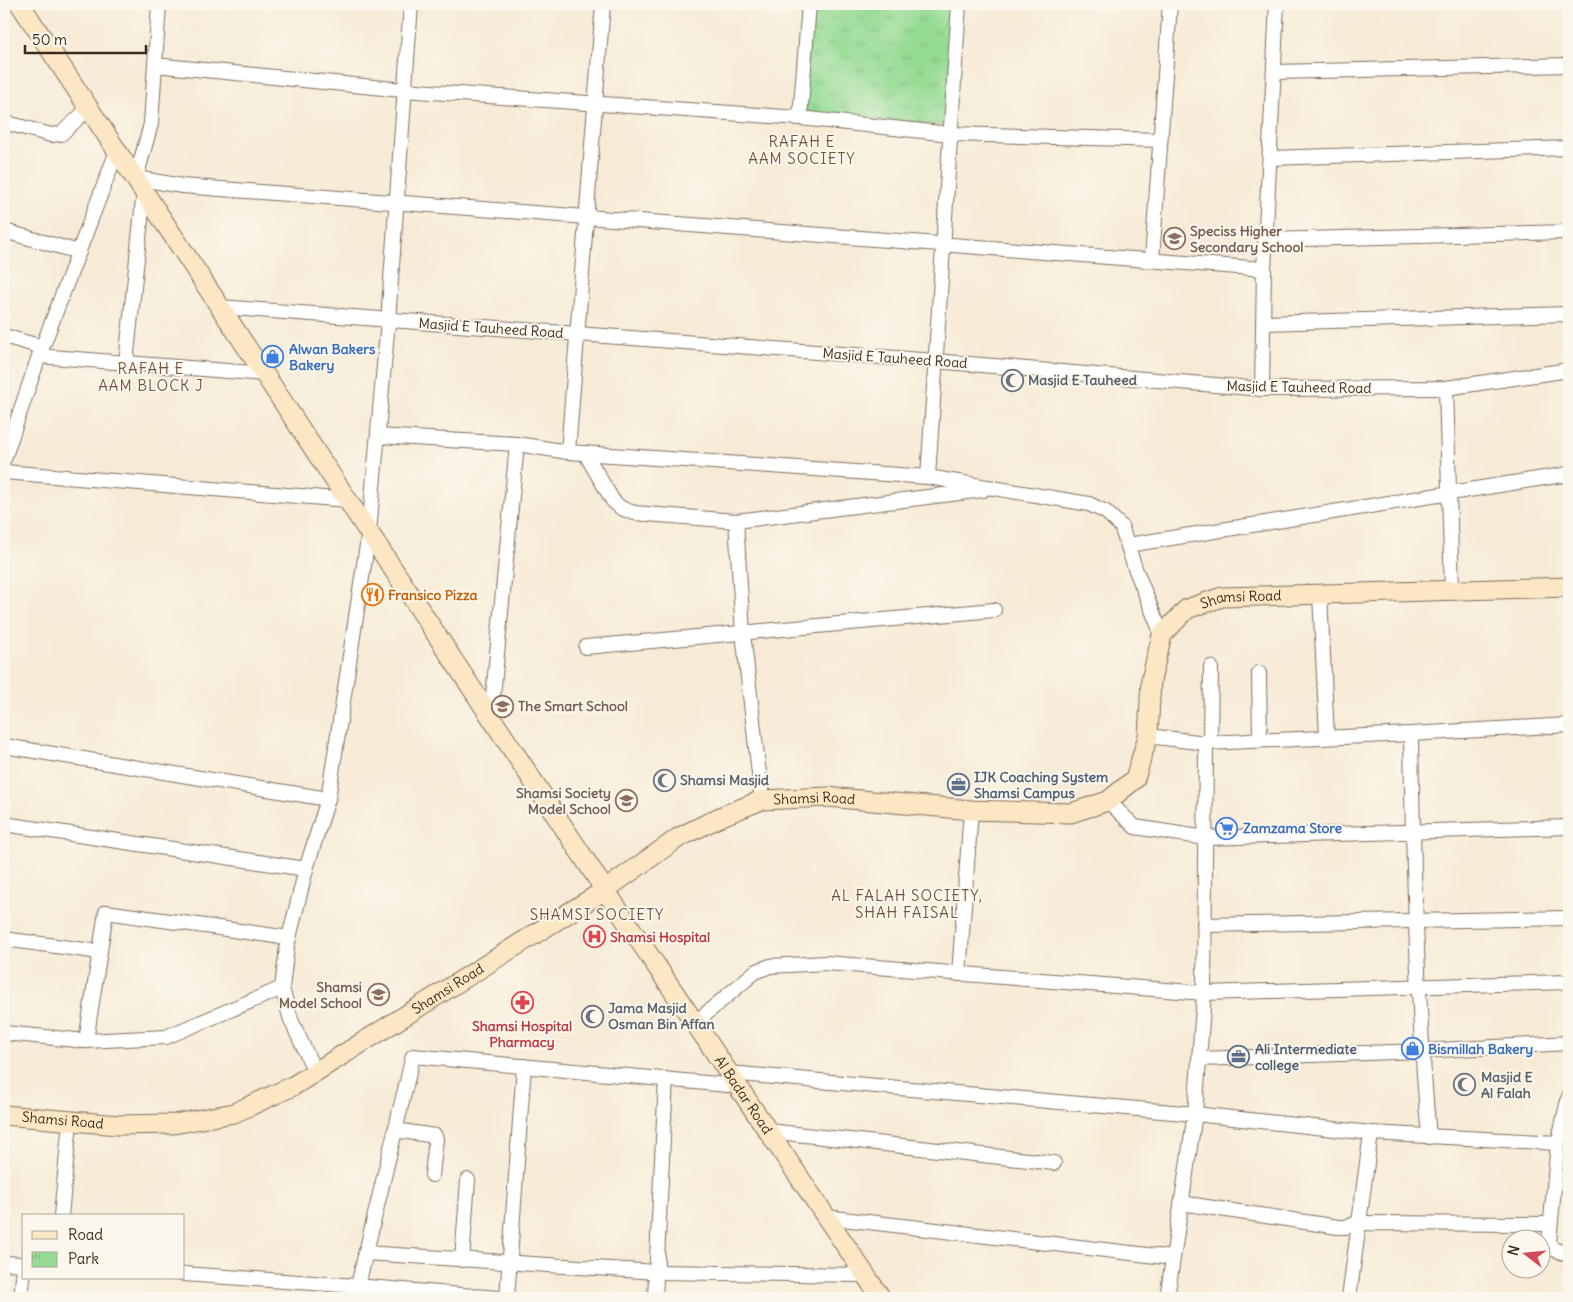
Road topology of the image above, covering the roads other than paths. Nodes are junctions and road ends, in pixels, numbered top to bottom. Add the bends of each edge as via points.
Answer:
1 (20, 4) edge
2 (159, 4) edge
3 (411, 4) edge
4 (603, 4) edge
5 (809, 4) edge
6 (959, 4) edge
7 (1170, 4) edge
8 (1277, 4) edge
9 (155, 65) junction
10 (1569, 65) edge
11 (1274, 72) junction
12 (403, 90) junction
13 (595, 103) junction
14 (89, 108) junction
15 (800, 118) junction
16 (4, 122) edge
17 (950, 134) junction
18 (1160, 140) junction
19 (1569, 148) edge
20 (117, 151) junction
21 (1270, 158) junction
22 (140, 185) junction
23 (396, 203) junction
24 (585, 217) junction
25 (4, 231) edge
26 (1569, 232) edge
27 (1265, 240) junction
28 (943, 244) junction
29 (79, 252) junction
30 (1152, 260) junction
31 (1264, 269) junction
32 (220, 307) junction
33 (1569, 314) edge
34 (388, 321) junction
35 (1263, 323) junction
36 (576, 335) junction
37 (4, 336) edge
38 (40, 352) junction
39 (935, 361) junction
40 (126, 363) junction
41 (1569, 370) edge
42 (264, 374) junction
43 (1446, 388) junction
44 (1262, 389) junction
45 (378, 436) junction
46 (6, 442) edge
47 (517, 444) junction
48 (568, 452) junction
49 (585, 453) junction
50 (4, 459) edge
51 (4, 472) edge
52 (1569, 474) edge
53 (928, 476) junction
54 (998, 488) junction
55 (1448, 493) junction
56 (348, 500) junction
57 (736, 521) junction
58 (369, 532) junction
59 (1128, 545) junction
60 (1569, 587) edge
61 (1452, 591) junction
62 (1320, 595) junction
63 (994, 610) dead end
64 (743, 632) junction
65 (1162, 635) junction
66 (586, 647) dead end
67 (1210, 667) dead end
68 (1259, 673) dead end
69 (491, 717) junction
70 (1569, 725) edge
71 (1411, 734) junction
72 (1148, 736) junction
73 (1327, 737) junction
74 (1260, 740) junction
75 (1208, 742) junction
76 (4, 746) edge
77 (328, 799) junction
78 (762, 800) junction
79 (1108, 801) junction
80 (971, 810) junction
81 (4, 824) edge
82 (1569, 827) edge
83 (1413, 833) junction
84 (1206, 838) junction
85 (306, 870) junction
86 (605, 890) junction
87 (1569, 918) edge
88 (1416, 922) junction
89 (1204, 925) junction
90 (289, 938) junction
91 (4, 939) edge
92 (100, 952) junction
93 (959, 974) junction
94 (1569, 982) edge
95 (1419, 986) junction
96 (282, 988) junction
97 (1204, 993) junction
98 (695, 1023) junction
99 (4, 1033) edge
100 (86, 1041) junction
101 (1569, 1043) edge
102 (1421, 1051) junction
103 (1199, 1058) junction
104 (524, 1066) junction
105 (315, 1072) junction
106 (666, 1079) junction
107 (733, 1079) junction
108 (1569, 1096) edge
109 (1195, 1114) junction
110 (4, 1115) edge
111 (70, 1120) junction
112 (395, 1130) junction
113 (769, 1131) junction
114 (1371, 1133) junction
115 (1428, 1137) junction
116 (1558, 1143) junction
117 (1054, 1164) dead end
118 (432, 1176) dead end
119 (468, 1180) dead end
120 (1182, 1203) junction
121 (61, 1214) edge
122 (826, 1217) junction
123 (1359, 1223) junction
124 (1550, 1224) junction
125 (365, 1253) junction
126 (1569, 1255) edge
127 (1173, 1258) junction
128 (462, 1260) junction
129 (4, 1263) edge
130 (510, 1263) junction
131 (22, 1266) edge
132 (657, 1272) junction
133 (185, 1274) edge
134 (865, 1275) junction
135 (23, 1280) edge
136 (356, 1292) edge
137 (21, 1298) edge
138 (497, 1298) edge
139 (507, 1298) edge
140 (655, 1298) edge
141 (881, 1298) edge
142 (1167, 1298) edge
143 (1349, 1298) edge
144 (1354, 1298) edge

1 - 14 street, Al Badar Road
2 - 9 street
3 - 12 street
4 - 13 street
5 - 15 street
6 - 17 street
7 - 18 street
8 - 11 street
9 - 12 street
9 - 22 street via 151,124
10 - 11 street
11 - 21 street
12 - 13 street
12 - 23 street
13 - 15 street
13 - 24 street
14 - 16 street via 61,134 51,135
14 - 20 street, Al Badar Road
15 - 17 street
17 - 18 street
17 - 28 street
18 - 30 street
19 - 21 street
20 - 22 street, Al Badar Road
20 - 29 street
21 - 27 street
22 - 23 street
22 - 32 street, Al Badar Road
22 - 40 street
23 - 24 street
23 - 34 street
24 - 28 street
24 - 36 street
25 - 29 street
26 - 27 street
27 - 31 street
28 - 30 street
28 - 39 street
29 - 38 street
30 - 31 street
31 - 35 street
32 - 34 street, Masjid E Tauheed Road
32 - 42 street, Al Badar Road
33 - 35 street
34 - 36 street, Masjid E Tauheed Road
34 - 45 street
35 - 44 street
36 - 39 street, Masjid E Tauheed Road
36 - 48 street
37 - 38 street
38 - 40 street
38 - 46 street
39 - 44 street, Masjid E Tauheed Road
39 - 53 street
40 - 42 street
41 - 43 street, Masjid E Tauheed Road
42 - 56 street, Al Badar Road
43 - 44 street, Masjid E Tauheed Road
43 - 55 street
45 - 47 street
45 - 58 street
46 - 50 street
47 - 48 street
47 - 69 street
48 - 49 street
49 - 53 street
49 - 57 street via 613,502 621,508 634,513
51 - 56 street
52 - 55 street
53 - 54 street
54 - 57 street
54 - 59 street via 1089,504 1106,512 1121,526
55 - 59 street
55 - 61 street
56 - 58 street, Al Badar Road
57 - 64 street
58 - 69 street, Al Badar Road
58 - 77 street
59 - 65 street
60 - 61 street, Shamsi Road
61 - 62 street, Shamsi Road
62 - 65 street, Shamsi Road via 1222,597 1187,609
62 - 73 street
63 - 64 street
64 - 66 street
64 - 78 street
65 - 72 street, Shamsi Road via 1151,680
67 - 75 street
68 - 74 street
69 - 86 street, Al Badar Road
70 - 71 street
71 - 73 street
71 - 83 street
72 - 75 street
72 - 79 street, Shamsi Road via 1135,779
73 - 74 street
74 - 75 street
75 - 84 street
76 - 77 street
77 - 85 street
78 - 80 street, Shamsi Road via 828,797
78 - 86 street, Shamsi Road via 678,838
79 - 80 street, Shamsi Road via 1071,813
79 - 84 street via 1134,827
80 - 93 street
81 - 85 street
82 - 83 street
83 - 84 street
83 - 88 street
84 - 89 street
85 - 90 street
86 - 98 street, Al Badar Road
86 - 105 street, Shamsi Road
87 - 88 street
88 - 89 street
88 - 95 street
89 - 97 street
90 - 92 street via 106,912
90 - 96 street
91 - 92 street
92 - 100 street
93 - 97 street
93 - 98 street via 826,963 770,966 755,972
94 - 95 street
95 - 97 street
95 - 102 street
96 - 100 street via 166,1037
96 - 105 street via 291,1020
97 - 103 street
98 - 107 street, Al Badar Road
99 - 100 street
101 - 102 street
102 - 103 street
102 - 115 street
103 - 109 street
104 - 106 street
104 - 112 street via 413,1056
104 - 130 street
105 - 111 street, Shamsi Road via 293,1086 234,1113 174,1124 118,1125
106 - 107 street
106 - 132 street
107 - 109 street
107 - 113 street, Al Badar Road
108 - 116 street
109 - 114 street
109 - 120 street
110 - 111 street, Shamsi Road
111 - 121 street
112 - 118 street via 434,1136
112 - 125 street
113 - 117 street
113 - 122 street, Al Badar Road
114 - 115 street
114 - 123 street
115 - 116 street
116 - 124 street
119 - 128 street
120 - 123 street via 1338,1227
120 - 127 street
122 - 127 street
122 - 134 street, Al Badar Road
123 - 124 street
123 - 143 street
124 - 126 street via 1550,1248
125 - 128 street
125 - 136 street
127 - 142 street
128 - 130 street
129 - 131 street
130 - 132 street
130 - 139 street
132 - 134 street
132 - 140 street
133 - 136 street
134 - 141 street, Al Badar Road
135 - 137 street
136 - 138 street
143 - 144 street

